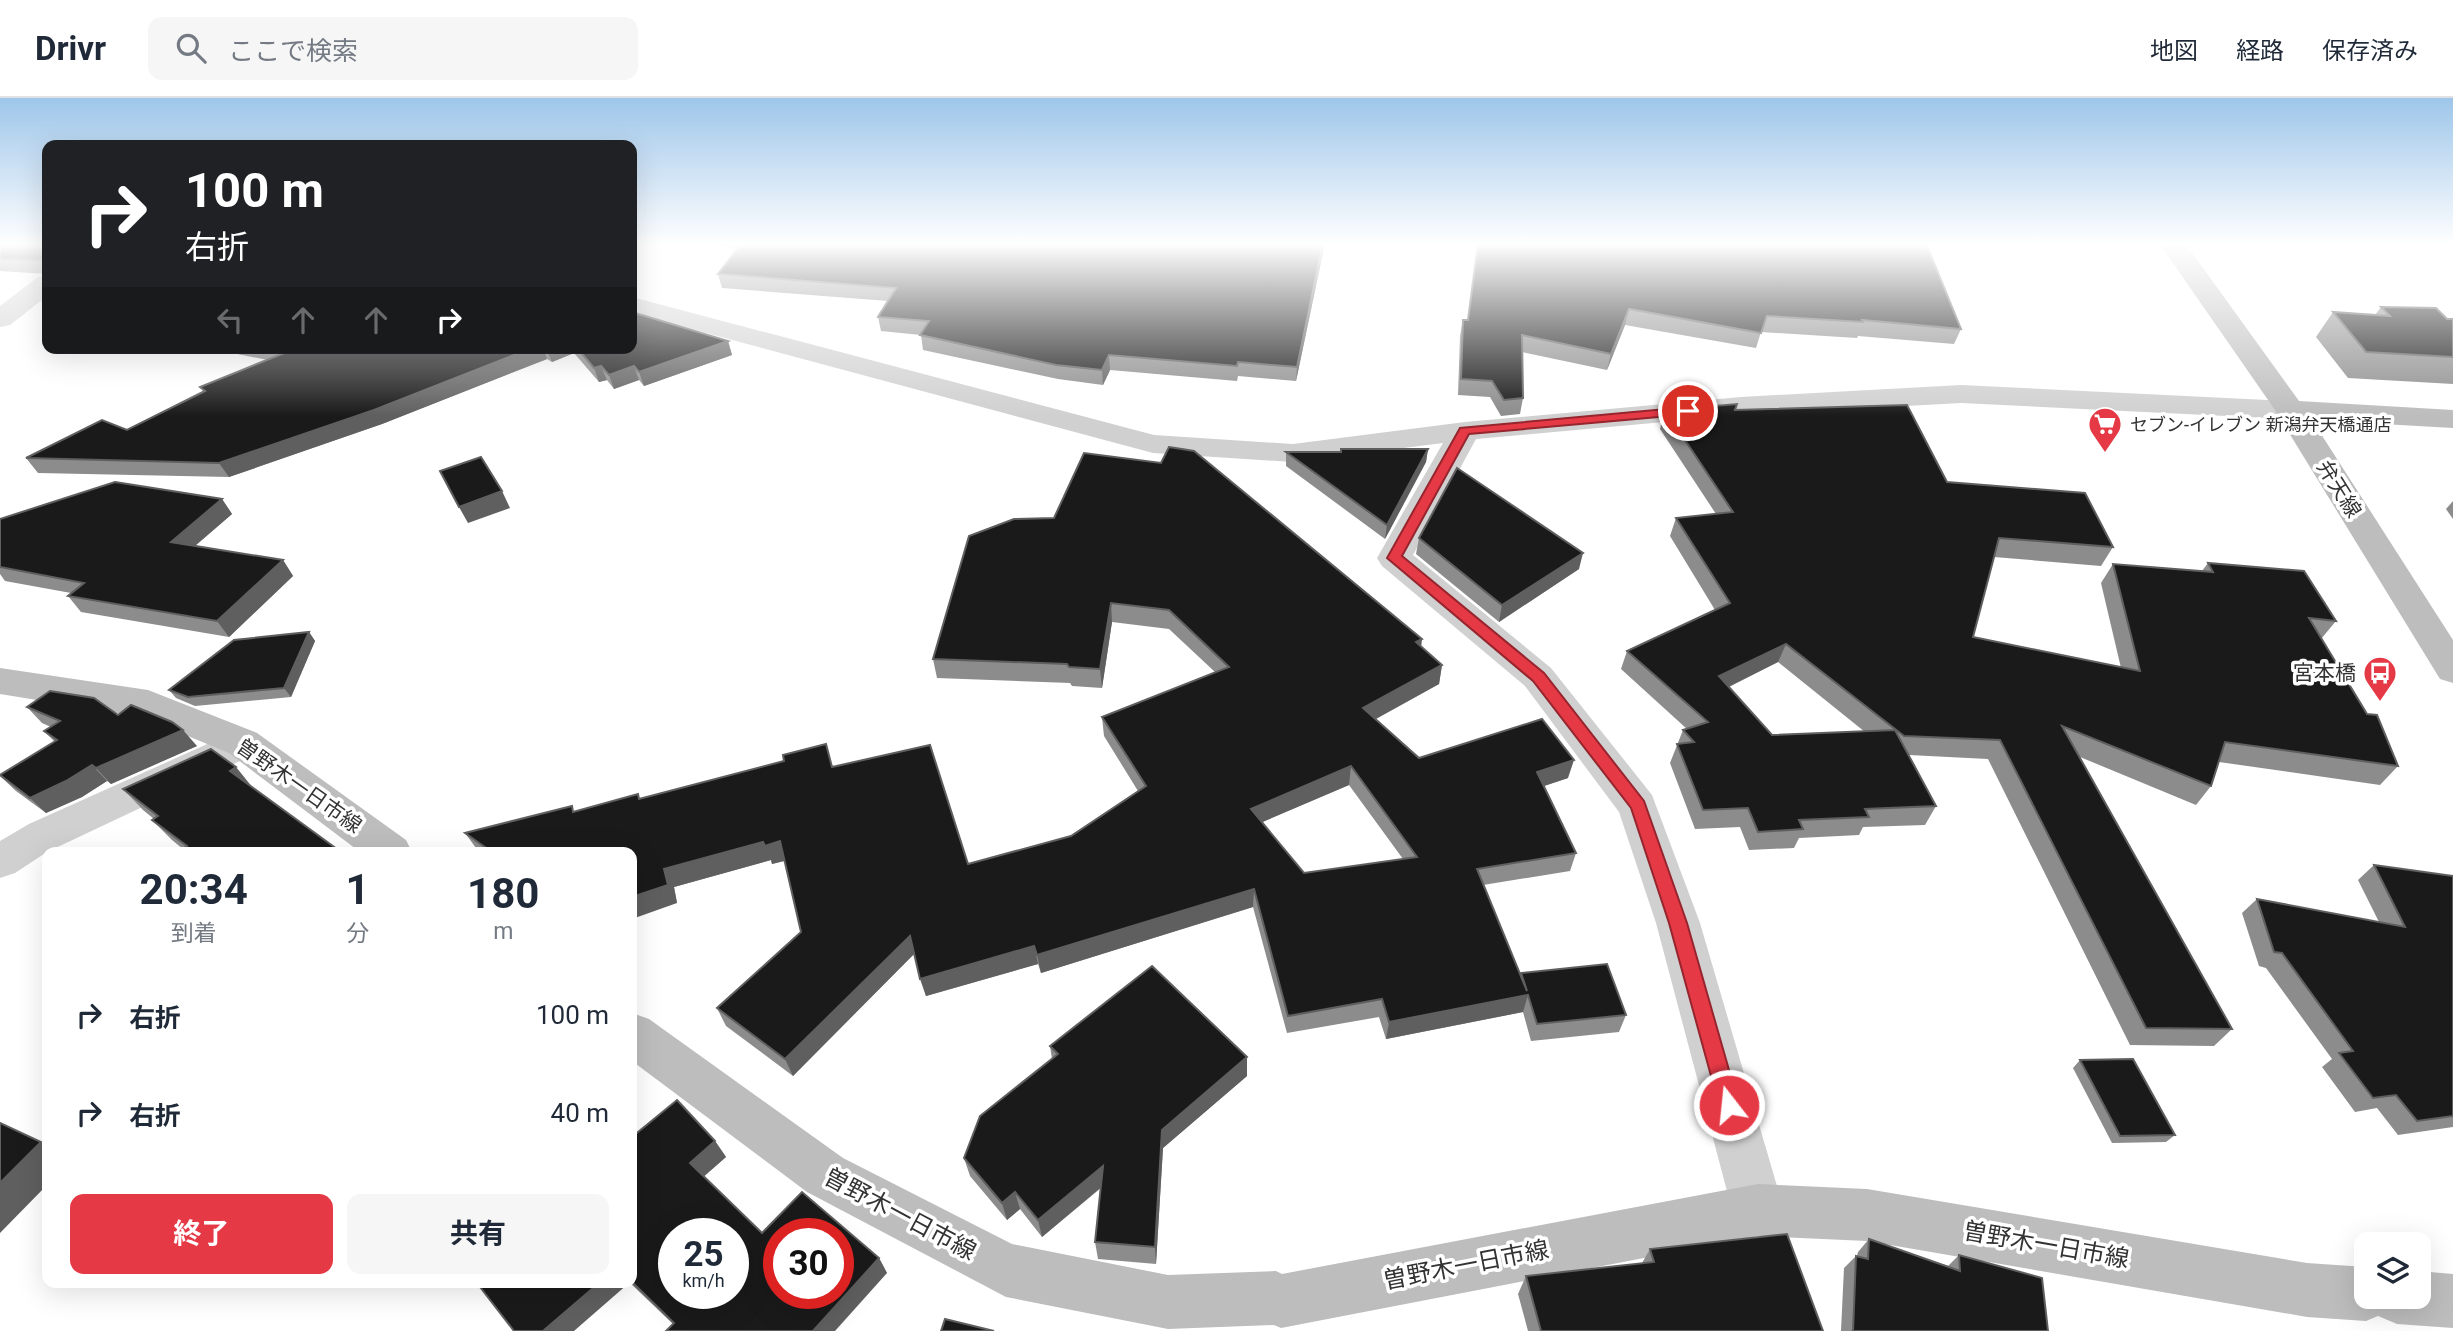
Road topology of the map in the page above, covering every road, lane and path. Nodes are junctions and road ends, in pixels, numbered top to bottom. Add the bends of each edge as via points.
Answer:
1 (24, 301) edge
2 (2213, 301) edge
3 (637, 306) edge
4 (0, 319) edge
5 (2290, 410) junction
6 (2453, 419) edge
7 (1465, 431) junction
8 (2453, 670) edge
9 (0, 681) edge
10 (243, 743) junction
11 (384, 847) edge
12 (0, 861) edge
13 (637, 1038) edge
14 (1758, 1210) junction
15 (2354, 1293) edge
16 (2431, 1299) edge
17 (2453, 1301) edge
18 (1271, 1314) edge

1 - 4 street
2 - 5 main road, 弁天線
3 - 7 street via 1153,444 1293,453
5 - 6 main road
5 - 7 street via 1961,394
5 - 8 main road, 弁天線
7 - 14 street via 1394,558 1538,677 1638,806 1678,923
9 - 10 main road, 曽野木一日市線 via 148,704
10 - 11 main road, 曽野木一日市線
10 - 12 street
13 - 18 main road, 曽野木一日市線 via 825,1175 1006,1270 1168,1301
14 - 15 main road, 曽野木一日市線 via 1867,1215 2307,1290
14 - 18 main road, 曽野木一日市線 via 1281,1301
16 - 17 main road

